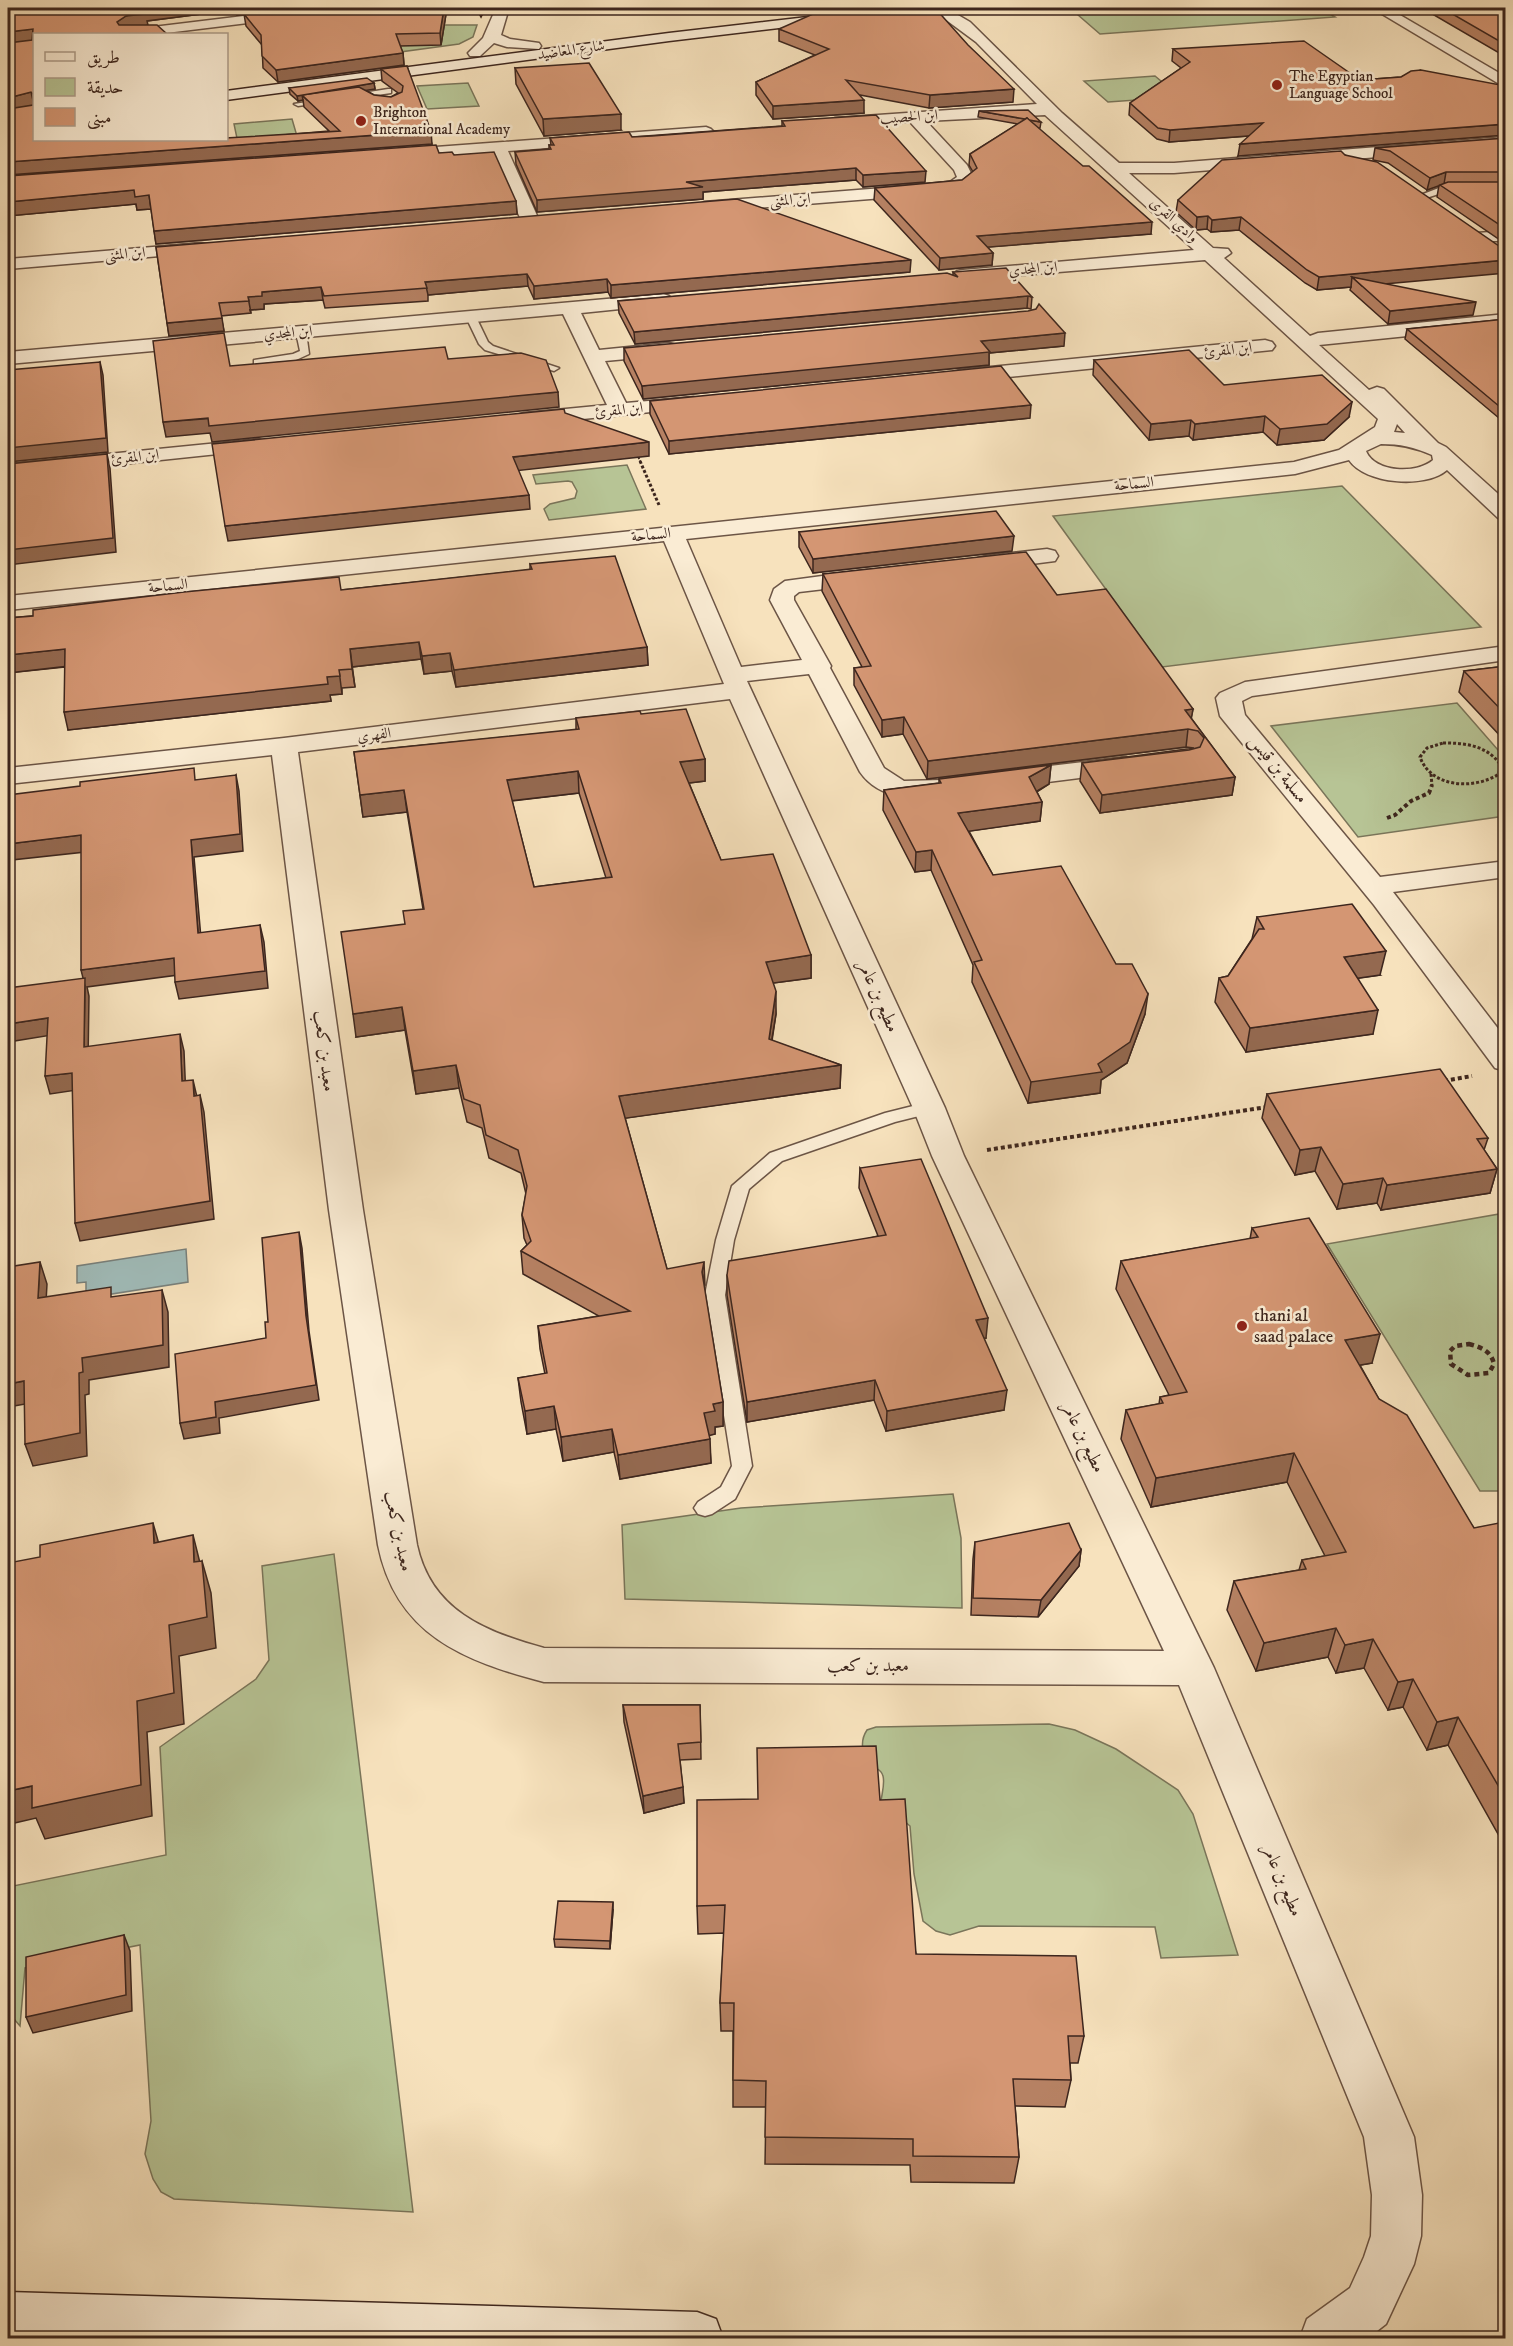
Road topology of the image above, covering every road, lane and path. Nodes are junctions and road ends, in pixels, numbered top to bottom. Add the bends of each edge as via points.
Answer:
1 (338, 8) edge
2 (502, 8) edge
3 (831, 8) edge
4 (915, 8) edge
5 (928, 8) edge
6 (936, 8) edge
7 (961, 8) edge
8 (973, 8) edge
9 (1379, 8) edge
10 (1394, 8) edge
11 (136, 33) edge
12 (493, 34) junction
13 (534, 46) junction
14 (475, 53) junction
15 (1503, 73) edge
16 (369, 77) junction
17 (228, 87) edge
18 (363, 95) junction
19 (228, 96) edge
20 (1037, 98) junction
21 (372, 102) edge
22 (298, 104) edge
23 (985, 111) junction
24 (1057, 116) junction
25 (913, 117) junction
26 (818, 124) edge
27 (723, 131) edge
28 (1506, 142) edge
29 (498, 147) junction
30 (1506, 148) edge
31 (378, 156) edge
32 (1334, 161) junction
33 (1396, 162) junction
34 (1131, 175) junction
35 (1406, 184) edge
36 (1506, 189) edge
37 (1423, 195) junction
38 (1440, 207) edge
39 (684, 208) edge
40 (507, 222) edge
41 (1465, 225) edge
42 (1506, 236) edge
43 (1482, 237) junction
44 (221, 246) edge
45 (1217, 253) junction
46 (1506, 255) edge
47 (8, 264) edge
48 (949, 276) edge
49 (676, 299) edge
50 (568, 308) junction
51 (471, 317) junction
52 (1506, 320) edge
53 (301, 332) junction
54 (1318, 339) junction
55 (1265, 346) dead end
56 (685, 347) edge
57 (594, 356) junction
58 (8, 358) edge
59 (258, 362) edge
60 (554, 368) dead end
61 (1355, 372) junction
62 (936, 379) edge
63 (713, 401) edge
64 (619, 410) junction
65 (501, 422) edge
66 (278, 443) edge
67 (1364, 443) junction
68 (1437, 451) junction
69 (1478, 461) dead end
70 (1295, 468) junction
71 (8, 470) edge
72 (1382, 472) junction
73 (1414, 475) junction
74 (1500, 508) edge
75 (672, 533) junction
76 (1047, 555) dead end
77 (964, 565) edge
78 (893, 574) edge
79 (8, 603) edge
80 (1506, 653) edge
81 (819, 666) junction
82 (736, 683) junction
83 (284, 746) junction
84 (1151, 761) edge
85 (1431, 774) junction
86 (8, 777) edge
87 (1387, 818) dead end
88 (1506, 869) edge
89 (1506, 884) edge
90 (1379, 893) junction
91 (1506, 1061) edge
92 (1482, 1075) dead end
93 (1434, 1082) edge
94 (1268, 1107) edge
95 (929, 1108) junction
96 (948, 1156) junction
97 (1485, 1375) joint
98 (705, 1508) dead end
99 (1193, 1668) junction
100 (8, 2318) edge
101 (698, 2338) edge
102 (1326, 2338) edge

1 - 11 street
2 - 12 street
3 - 13 street, شارع المعاضيد
4 - 16 street, شارع المعاضيد
5 - 6 street
6 - 7 street
6 - 20 street, وادي القرى via 958,18
8 - 34 street, وادي القرى via 974,18 1003,50
9 - 15 street
10 - 15 street
12 - 13 street via 507,43
12 - 14 street
13 - 14 street, شارع المعاضيد
14 - 17 street, شارع المعاضيد
16 - 18 lane via 392,94
16 - 19 street, شارع المعاضيد
18 - 21 lane
18 - 22 lane
20 - 23 street, ابن الحصيب via 1041,101 1033,105
20 - 24 street, وادي القرى
23 - 24 street, ابن الحصيب via 1037,109
23 - 25 street, ابن الحصيب
24 - 34 street, وادي القرى
25 - 26 street, ابن الحصيب
25 - 39 street, ابن المثنى via 961,168 966,179 961,183 934,189
27 - 29 street
28 - 34 street via 1174,168
29 - 31 street
29 - 40 street via 536,219
30 - 33 street
32 - 33 street
32 - 33 street
32 - 34 street
34 - 45 street, وادي القرى
35 - 37 street
36 - 37 lane via 1466,196
37 - 38 street
41 - 43 street
42 - 43 street
43 - 46 street
44 - 47 street, ابن المثنى
45 - 48 street, ابن المجدي
45 - 54 street, وادي القرى
45 - 67 street, وادي القرى via 1388,418 1385,430
49 - 50 street, ابن المجدي
50 - 51 street, ابن المجدي
50 - 57 street
51 - 53 street, ابن المجدي
51 - 60 lane via 489,348
52 - 54 street
53 - 58 street, ابن المجدي
53 - 59 lane via 305,352 296,357
54 - 61 street, وادي القرى
55 - 62 street, ابن المقرئ
56 - 57 street
57 - 64 street
61 - 68 street, وادي القرى
61 - 69 street, وادي القرى via 1388,383
63 - 64 street, ابن المقرئ
64 - 65 street, ابن المقرئ
64 - 75 path
66 - 71 street, ابن المقرئ
67 - 68 street via 1401,438
67 - 70 street, السماحة via 1346,454
67 - 72 street via 1355,450 1358,460
68 - 73 street via 1444,462 1435,470
68 - 74 street, وادي القرى
70 - 72 street, السماحة
70 - 75 street, السماحة
72 - 73 street, وادي القرى
73 - 74 street, وادي القرى via 1467,491
75 - 79 street, السماحة
75 - 82 street, مطيع بن عامر
76 - 77 street
78 - 81 street via 793,586 782,594
80 - 90 street, مسلمة بن قيس via 1245,688 1229,698 1233,716
81 - 82 street, الفهري
81 - 84 street via 873,772 883,784 896,789
82 - 83 street, الفهري
82 - 95 street, مطيع بن عامر
83 - 86 street, الفهري
83 - 99 street, معبد بن كعب via 340,1179 377,1418 400,1554 409,1582 424,1606 470,1641 544,1665
85 - 85 path via 1468,784 1494,779 1501,770 1497,759 1483,749 1443,743 1427,748 1420,757
85 - 87 path via 1429,793
88 - 90 street
89 - 90 street
90 - 91 street, مسلمة بن قيس
92 - 93 path
94 - 96 path
95 - 96 street, مطيع بن عامر
95 - 98 lane via 891,1117 776,1157 741,1186 725,1240 715,1295 742,1466 728,1493
96 - 99 street, مطيع بن عامر
97 - 97 path via 1494,1364 1487,1351 1469,1344 1450,1350 1451,1364 1462,1373
99 - 102 street, مطيع بن عامر via 1389,2137 1397,2195 1396,2236 1388,2264 1368,2306
100 - 101 street

